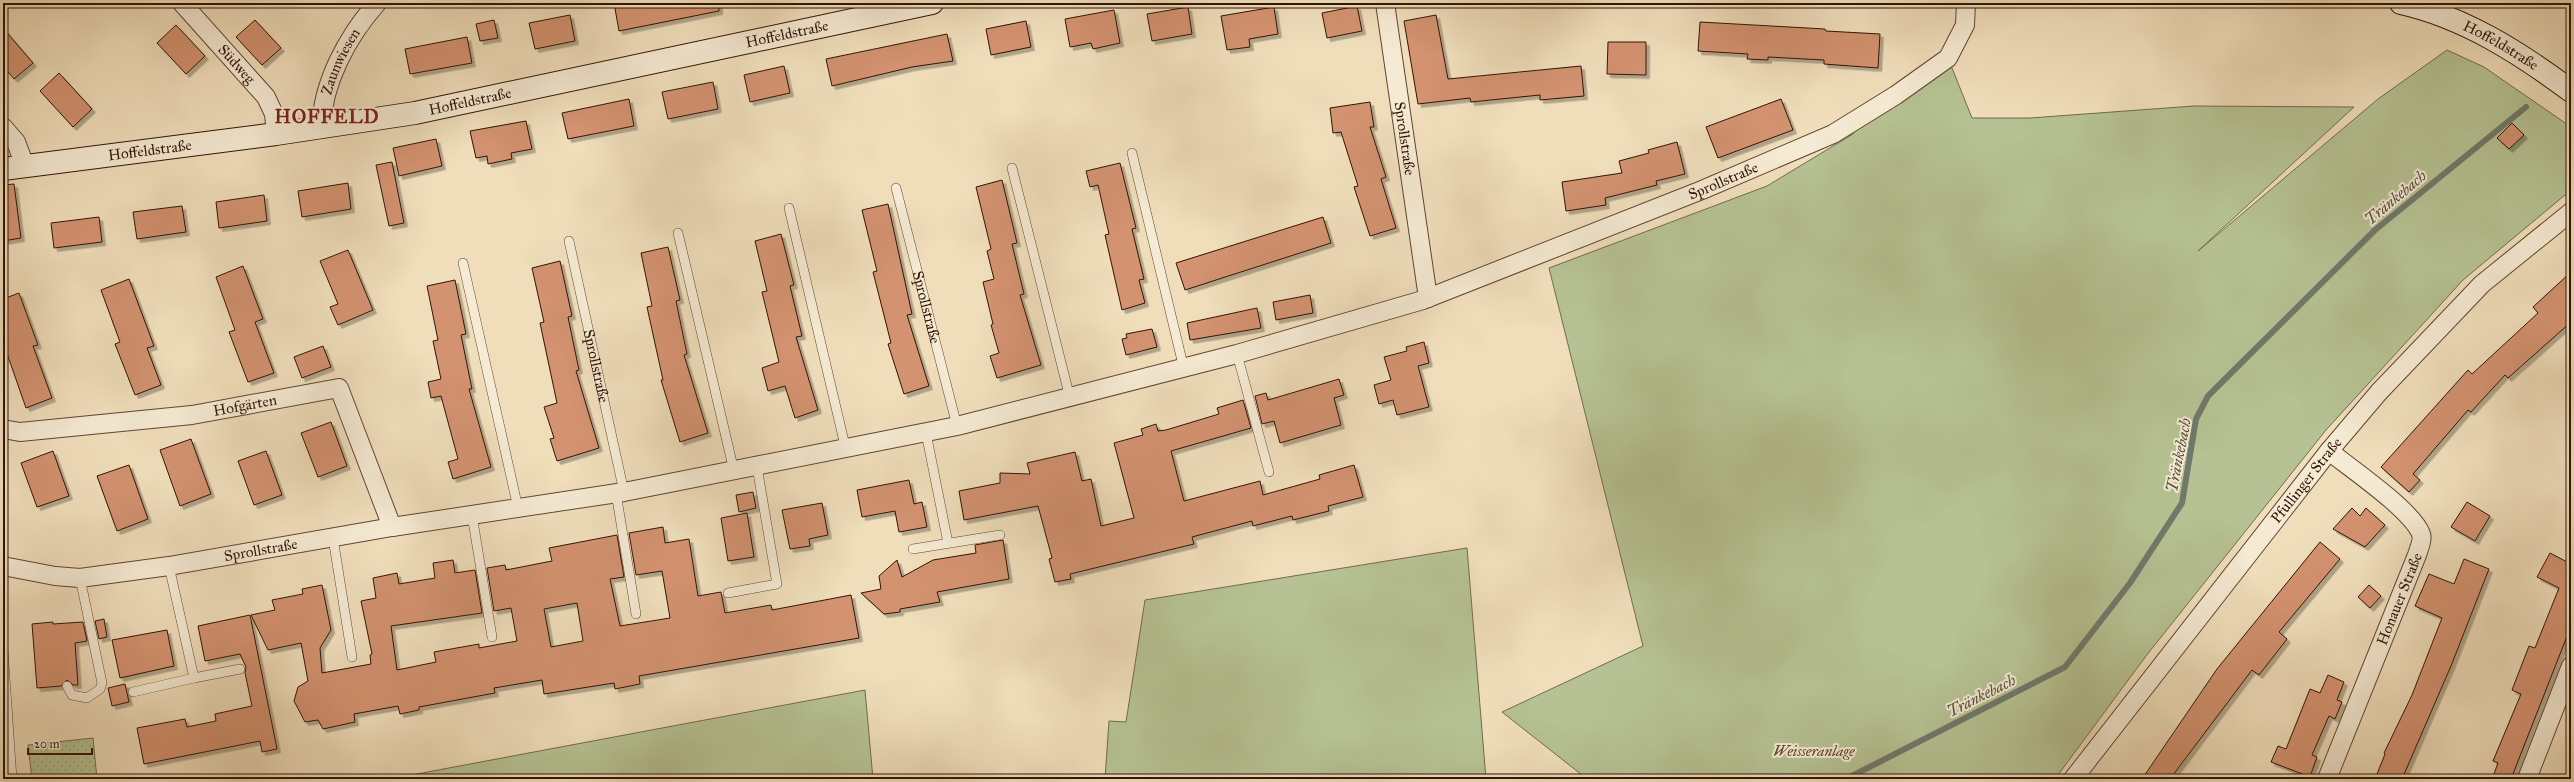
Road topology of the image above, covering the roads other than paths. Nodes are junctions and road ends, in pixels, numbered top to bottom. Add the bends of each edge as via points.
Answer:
1 (182, 3) edge
2 (377, 3) edge
3 (932, 3) edge
4 (1385, 3) edge
5 (1966, 3) edge
6 (2401, 3) edge
7 (2571, 92) edge
8 (3, 127) edge
9 (321, 127) junction
10 (276, 134) junction
11 (1132, 153) dead end
12 (25, 166) junction
13 (1012, 168) dead end
14 (3, 169) edge
15 (896, 188) dead end
16 (789, 208) dead end
17 (2571, 212) edge
18 (678, 233) dead end
19 (569, 241) dead end
20 (463, 263) dead end
21 (1428, 298) junction
22 (1237, 354) junction
23 (1184, 369) junction
24 (1070, 398) junction
25 (957, 426) junction
26 (3, 429) edge
27 (926, 433) junction
28 (846, 450) junction
29 (2329, 451) junction
30 (757, 467) junction
31 (734, 471) junction
32 (1269, 472) dead end
33 (620, 492) junction
34 (518, 508) junction
35 (472, 515) junction
36 (392, 527) junction
37 (1000, 535) dead end
38 (333, 538) junction
39 (948, 543) junction
40 (913, 549) dead end
41 (3, 566) edge
42 (169, 566) junction
43 (80, 578) junction
44 (728, 593) dead end
45 (636, 614) dead end
46 (492, 637) dead end
47 (3, 649) edge
48 (352, 657) dead end
49 (2571, 666) edge
50 (240, 669) dead end
51 (194, 678) junction
52 (67, 686) dead end
53 (133, 692) dead end
54 (12, 779) edge
55 (2073, 779) edge
56 (2327, 779) edge
57 (2527, 779) edge

1 - 10 street, Südweg via 266,97 274,114
2 - 9 street, Zaunwiesen via 360,22 328,83 322,106
3 - 9 street, Hoffeldstraße via 415,113
4 - 21 street, Sprollstraße
5 - 21 street, Sprollstraße via 1965,25 1948,58 1896,95 1833,134 1702,190
6 - 7 street, Hoffeldstraße via 2462,24 2509,49
8 - 12 street via 16,142
9 - 10 street, Hoffeldstraße
10 - 12 street, Hoffeldstraße
11 - 23 lane
12 - 14 street, Hoffeldstraße
13 - 24 lane
15 - 25 lane, Sprollstraße
16 - 28 lane
17 - 29 street, Pfullinger Straße via 2482,284 2379,392
18 - 31 lane
19 - 33 lane, Sprollstraße
20 - 34 lane
21 - 22 street, Sprollstraße
22 - 23 street, Sprollstraße
22 - 32 lane
23 - 24 street, Sprollstraße
24 - 25 street, Sprollstraße
25 - 27 street, Sprollstraße
26 - 36 street, Hofgärten via 20,432 192,415 339,388
27 - 28 street, Sprollstraße
27 - 39 lane
28 - 30 street, Sprollstraße
29 - 55 street, Pfullinger Straße
29 - 56 street, Honauer Straße via 2402,510 2416,524 2421,535 2417,555
30 - 31 street, Sprollstraße
30 - 44 lane via 777,584
31 - 33 street, Sprollstraße
33 - 34 street, Sprollstraße
33 - 45 lane
34 - 35 street, Sprollstraße
35 - 36 street, Sprollstraße
35 - 46 lane
36 - 38 street, Sprollstraße
37 - 39 lane
38 - 42 street, Sprollstraße
38 - 48 lane
39 - 40 lane
41 - 43 street, Sprollstraße
42 - 43 street, Sprollstraße
42 - 51 lane
43 - 52 lane via 102,683 100,689 87,698 72,695
47 - 54 lane
49 - 57 street
50 - 51 lane
51 - 53 lane

